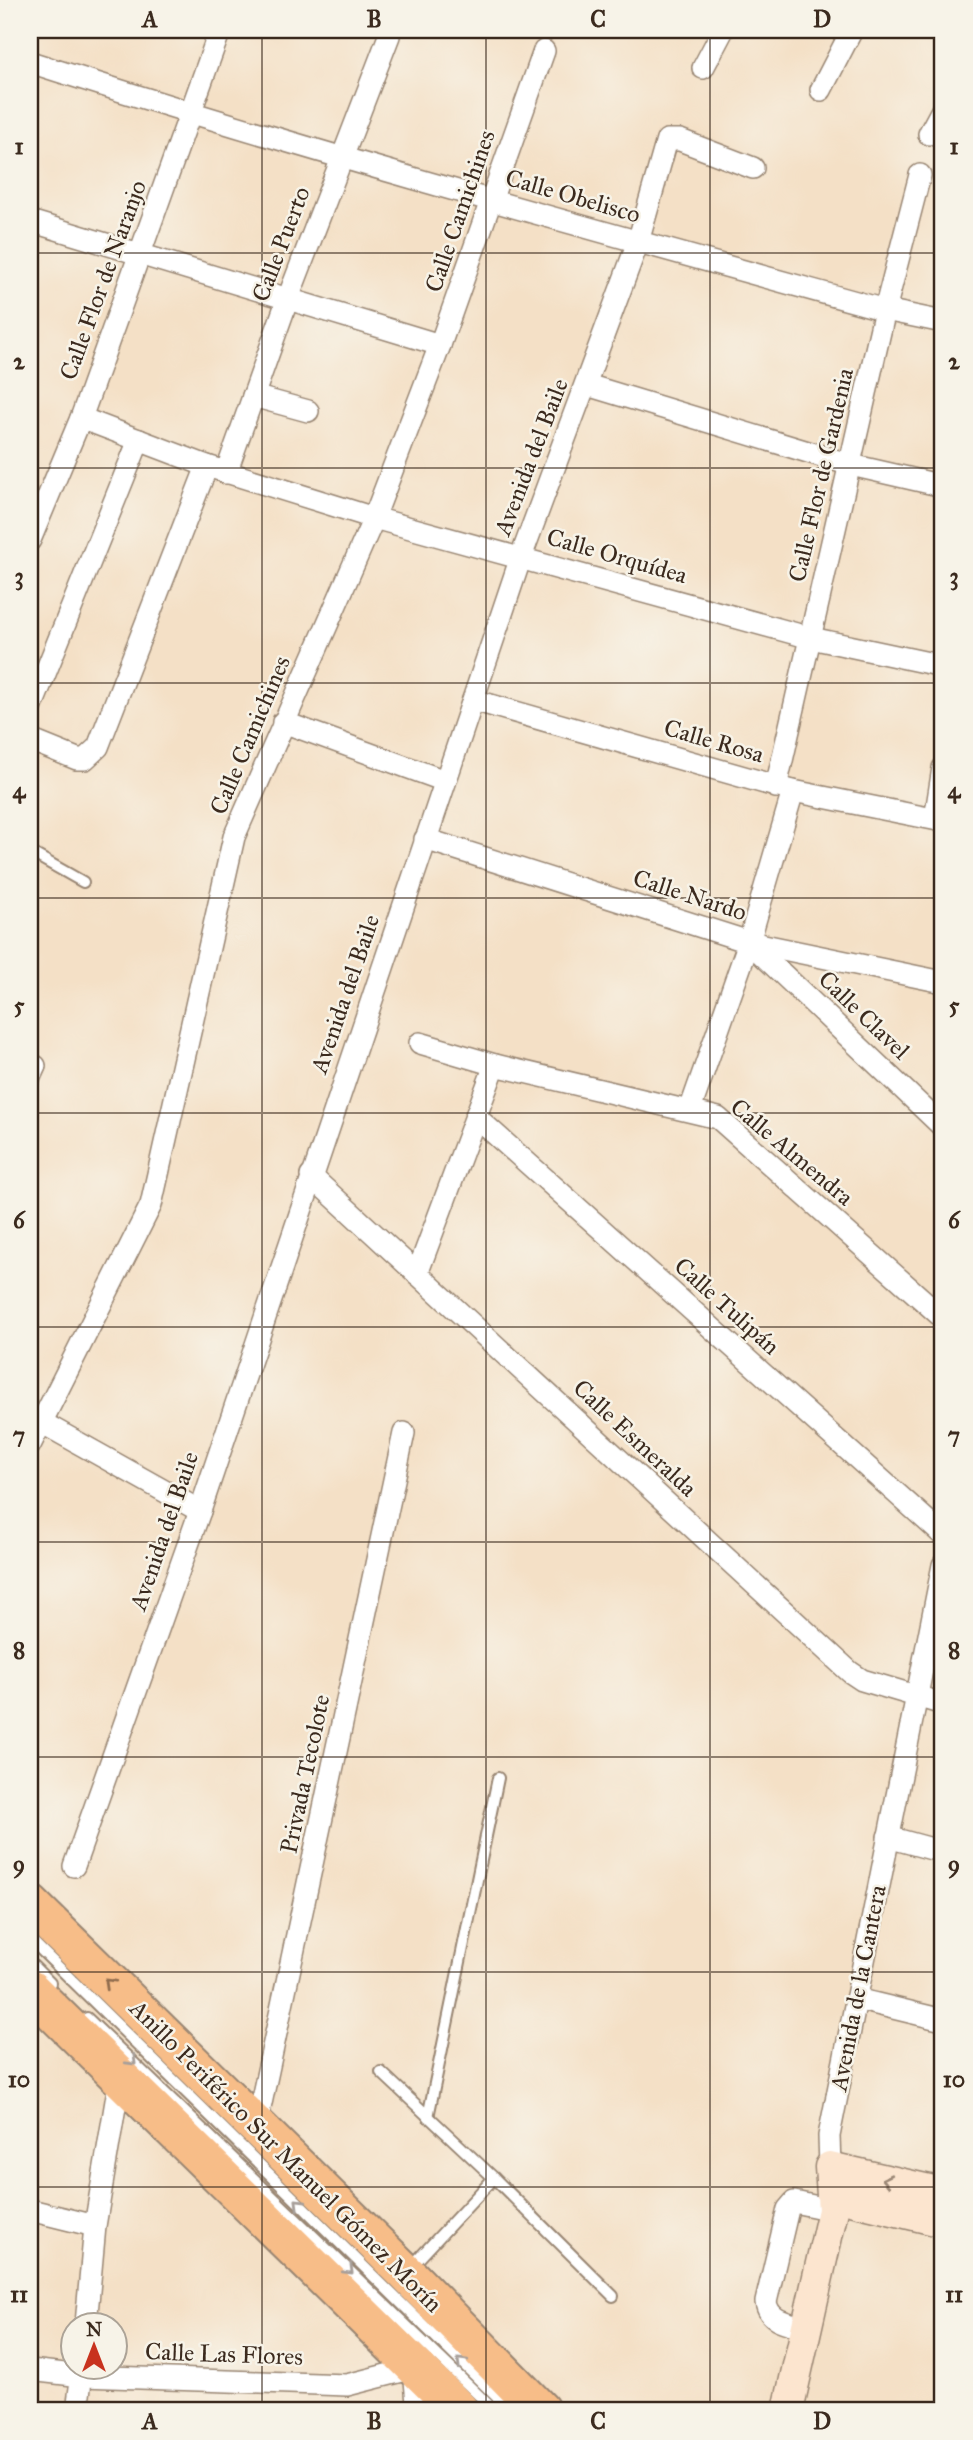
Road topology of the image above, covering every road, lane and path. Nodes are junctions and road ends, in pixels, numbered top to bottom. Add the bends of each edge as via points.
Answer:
1 (220, 30) edge
2 (723, 30) edge
3 (852, 30) edge
4 (389, 36) dead end
5 (544, 51) dead end
6 (30, 62) edge
7 (703, 68) dead end
8 (821, 90) dead end
9 (943, 108) edge
10 (190, 114) junction
11 (929, 134) dead end
12 (342, 158) junction
13 (753, 168) dead end
14 (920, 175) dead end
15 (492, 201) junction
16 (30, 221) edge
17 (638, 242) junction
18 (139, 255) junction
19 (287, 301) junction
20 (885, 310) junction
21 (943, 322) edge
22 (440, 345) junction
23 (587, 385) junction
24 (253, 396) junction
25 (307, 411) dead end
26 (81, 418) junction
27 (139, 440) junction
28 (851, 465) junction
29 (216, 470) junction
30 (943, 486) edge
31 (374, 518) junction
32 (30, 540) edge
33 (521, 556) junction
34 (811, 638) junction
35 (943, 666) edge
36 (473, 699) junction
37 (30, 711) edge
38 (283, 722) junction
39 (30, 740) edge
40 (943, 768) edge
41 (445, 781) junction
42 (784, 789) junction
43 (939, 820) edge
44 (425, 839) junction
45 (30, 852) edge
46 (83, 881) dead end
47 (749, 942) junction
48 (943, 982) edge
49 (419, 1043) dead end
50 (495, 1065) junction
51 (690, 1110) junction
52 (476, 1117) junction
53 (943, 1127) edge
54 (311, 1176) junction
55 (417, 1274) junction
56 (943, 1318) edge
57 (35, 1419) edge
58 (404, 1433) dead end
59 (30, 1445) edge
60 (200, 1511) junction
61 (943, 1535) edge
62 (943, 1565) edge
63 (916, 1698) junction
64 (943, 1704) edge
65 (498, 1777) dead end
66 (888, 1837) junction
67 (943, 1852) edge
68 (74, 1866) dead end
69 (30, 1905) edge
70 (30, 1939) edge
71 (30, 1963) edge
72 (45, 1990) edge
73 (856, 1999) junction
74 (79, 2011) dead end
75 (30, 2015) edge
76 (943, 2020) edge
77 (381, 2072) dead end
78 (120, 2077) junction
79 (428, 2117) junction
80 (256, 2127) junction
81 (831, 2167) junction
82 (495, 2178) junction
83 (943, 2193) edge
84 (834, 2203) junction
85 (30, 2210) edge
86 (943, 2222) edge
87 (95, 2226) junction
88 (406, 2273) junction
89 (613, 2296) dead end
90 (87, 2310) edge
91 (808, 2328) junction
92 (414, 2368) junction
93 (30, 2370) edge
94 (60, 2371) edge
95 (130, 2374) edge
96 (81, 2380) edge
97 (77, 2410) edge
98 (421, 2410) edge
99 (459, 2410) edge
100 (494, 2410) edge
101 (510, 2410) edge
102 (540, 2410) edge
103 (788, 2410) edge

1 - 10 street, Calle Flor de Naranjo
2 - 7 street
3 - 8 street
4 - 12 street, Calle Puerto
5 - 15 street, Calle Camichines
6 - 10 street, Calle Obelisco
9 - 11 street
10 - 12 street, Calle Obelisco
10 - 18 street, Calle Flor de Naranjo
12 - 15 street, Calle Obelisco
12 - 19 street, Calle Puerto
13 - 17 street, Avenida del Baile via 680,139 667,139
14 - 20 street, Calle Flor de Gardenia
15 - 17 street, Calle Obelisco
15 - 22 street, Calle Camichines
16 - 18 street
17 - 20 street, Calle Obelisco
17 - 23 street, Avenida del Baile
18 - 19 street
18 - 26 street, Calle Flor de Naranjo
19 - 22 street
19 - 24 street, Calle Puerto
20 - 21 street, Calle Obelisco
20 - 28 street, Calle Flor de Gardenia
22 - 31 street, Calle Camichines
23 - 28 street
23 - 33 street, Avenida del Baile
24 - 25 street
24 - 29 street, Calle Puerto
26 - 27 street, Calle Orquídea
26 - 32 street, Calle Flor de Naranjo
27 - 29 street, Calle Orquídea
27 - 37 street
28 - 30 street
28 - 34 street, Calle Flor de Gardenia
29 - 31 street, Calle Orquídea
29 - 39 street, Calle Puerto via 98,747 85,759 71,758
31 - 33 street, Calle Orquídea
31 - 38 street, Calle Camichines
33 - 34 street, Calle Orquídea
33 - 36 street, Avenida del Baile
34 - 35 street, Calle Orquídea
34 - 42 street, Calle Flor de Gardenia
36 - 41 street, Avenida del Baile
36 - 42 street, Calle Rosa
38 - 41 street
38 - 57 street, Calle Camichines via 234,837 151,1205
40 - 43 street
41 - 44 street, Avenida del Baile
42 - 43 street, Calle Rosa
42 - 47 street, Calle Flor de Gardenia
44 - 47 street, Calle Nardo
44 - 54 street, Avenida del Baile
45 - 46 lane
47 - 48 street, Calle Nardo
47 - 51 street, Calle Flor de Gardenia
47 - 53 street, Calle Clavel
49 - 50 street, Calle Almendra
50 - 51 street, Calle Almendra
50 - 52 street
51 - 56 street, Calle Almendra via 718,1118
52 - 55 street
52 - 61 street, Calle Tulipán
54 - 55 street, Calle Esmeralda
54 - 60 street, Avenida del Baile
55 - 63 street, Calle Esmeralda via 850,1672
57 - 59 street, Calle Camichines
57 - 60 street
58 - 80 street, Privada Tecolote
60 - 68 street, Avenida del Baile
62 - 63 street, Avenida de la Cantera
63 - 64 street, Calle Esmeralda
63 - 66 street, Avenida de la Cantera
65 - 79 lane
66 - 67 street
66 - 73 street, Avenida de la Cantera
80 -> 69 highway, Anillo Periférico Sur Manuel Gómez Morín
101 -> 70 lane
71 - 72 lane
72 - 78 highway
73 - 76 street
73 - 81 street, Avenida de la Cantera via 829,2136
74 -> 100 lane
75 - 78 highway
77 - 79 lane
78 - 87 street
78 - 92 highway
79 - 82 lane
80 - 88 highway, Anillo Periférico Sur Manuel Gómez Morín
83 -> 81 street
81 - 84 street, Avenida de la Cantera
82 - 88 lane
82 - 89 lane
84 - 86 street
84 - 91 street, Avenida de la Cantera
84 - 91 street via 794,2202 788,2208 766,2302 767,2312 774,2318
85 - 87 street
87 - 90 street
88 - 102 highway, Anillo Periférico Sur Manuel Gómez Morín
91 - 103 street, Avenida de la Cantera
92 - 95 street, Calle Las Flores via 347,2385
92 - 98 street
92 - 99 highway
93 - 94 street, Calle Las Flores
96 - 97 street

